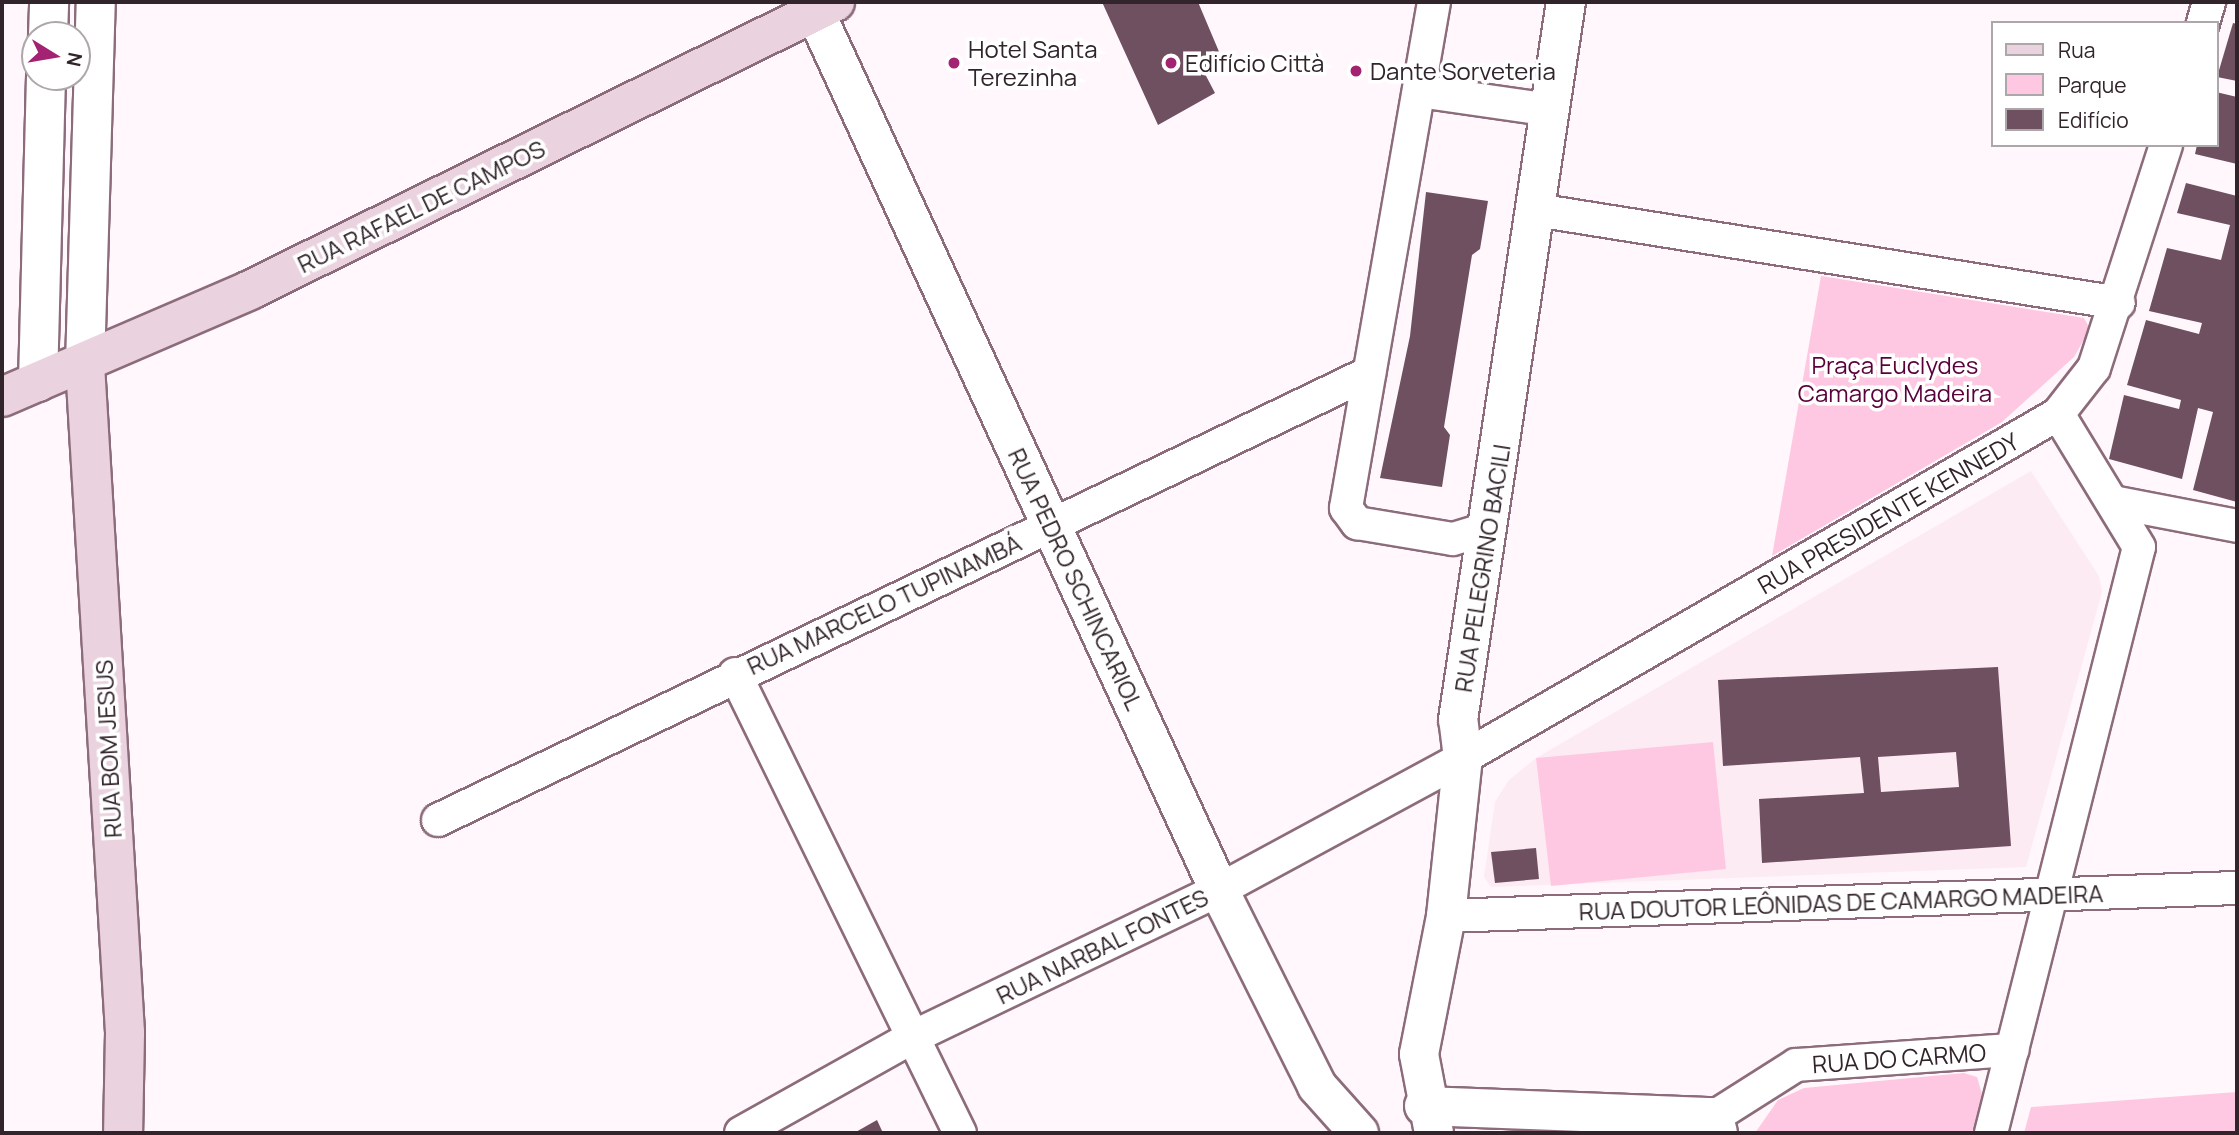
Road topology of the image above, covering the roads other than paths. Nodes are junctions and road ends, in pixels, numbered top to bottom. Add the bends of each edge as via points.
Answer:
1 (49, 2) edge
2 (96, 2) edge
3 (1434, 2) edge
4 (1566, 2) edge
5 (2209, 2) edge
6 (822, 5) edge
7 (48, 21) edge
8 (2204, 21) edge
9 (46, 91) edge
10 (1419, 91) junction
11 (1551, 110) junction
12 (2165, 147) edge
13 (1536, 210) junction
14 (2119, 303) junction
15 (85, 365) junction
16 (1369, 373) junction
17 (38, 382) junction
18 (2, 397) edge
19 (2058, 414) junction
20 (2118, 503) junction
21 (1051, 525) junction
22 (2237, 526) edge
23 (1489, 528) junction
24 (735, 674) junction
25 (1463, 758) junction
26 (438, 820) dead end
27 (2237, 888) edge
28 (1219, 890) junction
29 (2051, 894) junction
30 (1446, 916) junction
31 (911, 1038) junction
32 (2012, 1050) junction
33 (1429, 1120) edge
34 (1716, 1125) edge
35 (123, 1133) edge
36 (741, 1133) edge
37 (960, 1133) edge
38 (1359, 1133) edge
39 (1991, 1133) edge

1 - 7 street
2 - 15 street
3 - 10 street
4 - 11 street, RUA PELEGRINO BACILI
5 - 8 street
6 - 15 main road, RUA RAFAEL DE CAMPOS
6 - 21 street, RUA PEDRO SCHINCARIOL
9 - 17 street
10 - 11 street
10 - 16 street
11 - 13 street, RUA PELEGRINO BACILI
12 - 14 street, RUA PRESIDENTE KENNEDY
13 - 14 street
13 - 23 street, RUA PELEGRINO BACILI
14 - 19 street, RUA PRESIDENTE KENNEDY via 2094,368
15 - 17 main road, RUA RAFAEL DE CAMPOS
15 - 35 main road, RUA BOM JESUS via 125,1032
16 - 21 street, RUA MARCELO TUPINAMBÁ
16 - 23 street via 1346,499 1350,517 1452,539
17 - 18 main road, RUA RAFAEL DE CAMPOS
19 - 20 street
19 - 25 street, RUA PRESIDENTE KENNEDY
20 - 22 street
20 - 29 street via 2139,547 2134,579
21 - 24 street, RUA MARCELO TUPINAMBÁ
21 - 28 street, RUA PEDRO SCHINCARIOL
23 - 25 street, RUA PELEGRINO BACILI via 1458,720
24 - 26 street, RUA MARCELO TUPINAMBÁ
24 - 31 street
25 - 28 street, RUA NARBAL FONTES
25 - 30 street, RUA PELEGRINO BACILI
27 - 29 street, RUA DOUTOR LEÔNIDAS DE CAMARGO MADEIRA
28 - 31 street, RUA NARBAL FONTES
28 - 38 street, RUA PEDRO SCHINCARIOL via 1317,1086
29 - 30 street, RUA DOUTOR LEÔNIDAS DE CAMARGO MADEIRA
29 - 32 street
30 - 33 street, RUA PELEGRINO BACILI via 1419,1054
31 - 36 street, RUA NARBAL FONTES
31 - 37 street
32 - 34 street, RUA DO CARMO via 1797,1065
32 - 39 street
33 - 34 street, RUA DO CARMO

